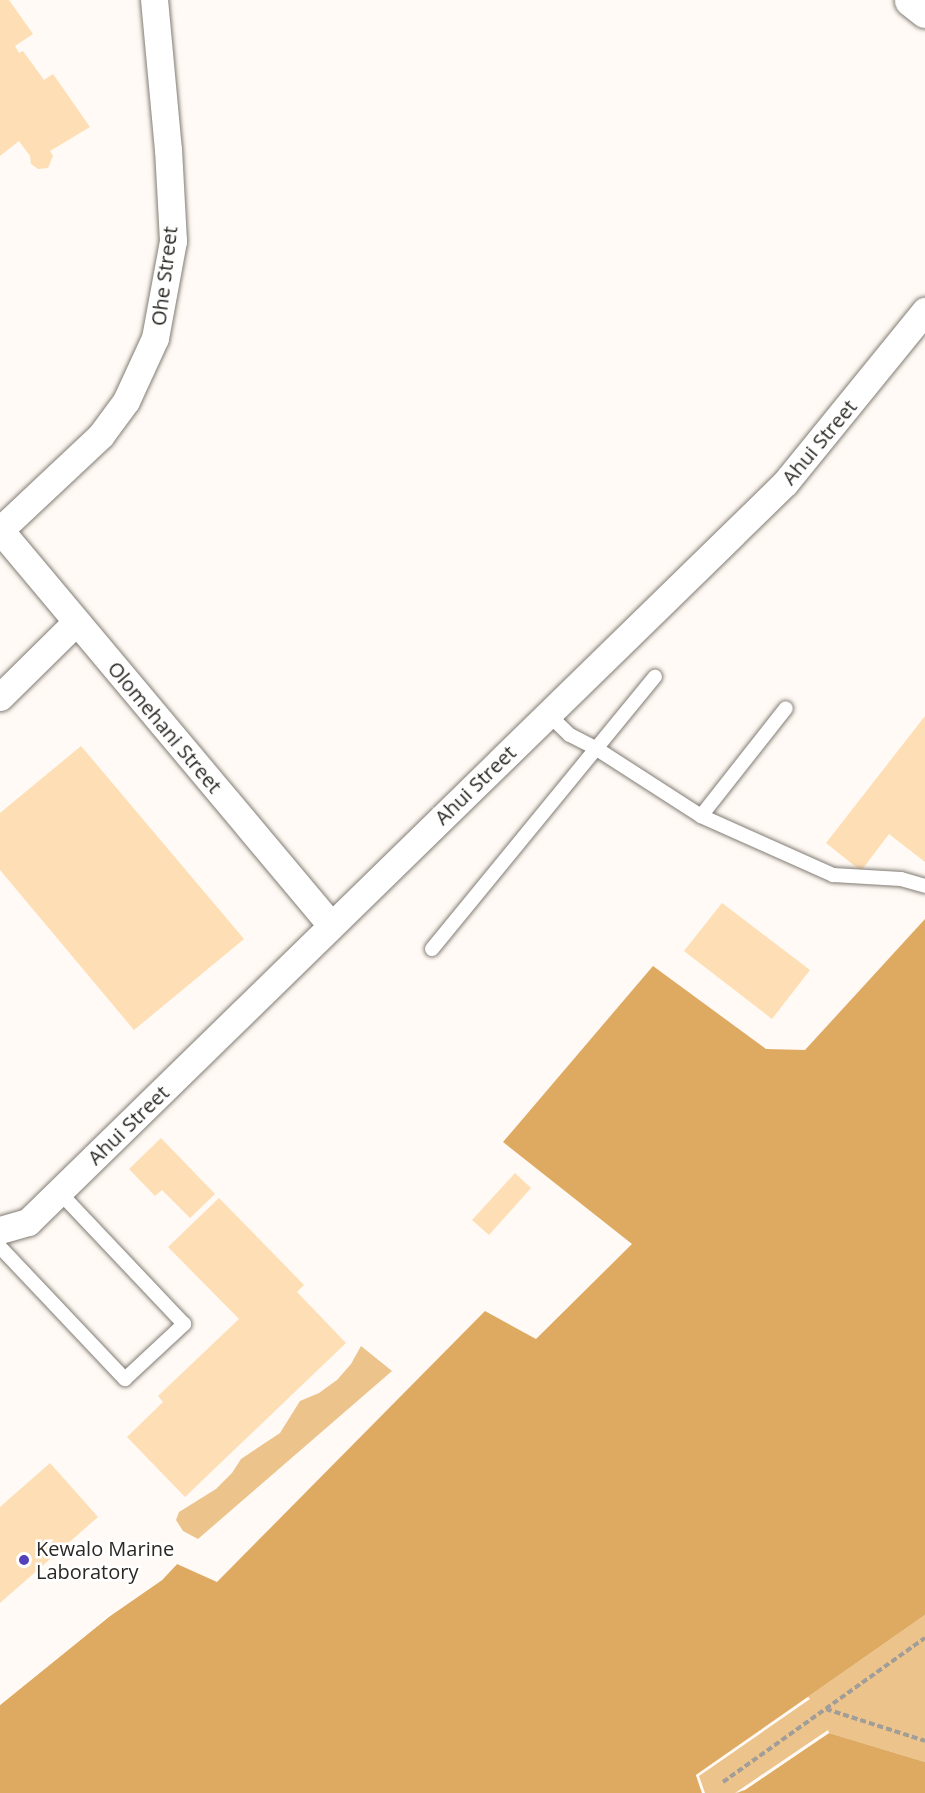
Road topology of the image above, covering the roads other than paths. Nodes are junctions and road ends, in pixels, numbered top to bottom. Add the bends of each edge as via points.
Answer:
1 (154, 0) edge
2 (911, 0) edge
3 (925, 11) edge
4 (918, 325) edge
5 (0, 530) edge
6 (76, 622) junction
7 (655, 677) dead end
8 (0, 697) edge
9 (786, 708) dead end
10 (548, 714) junction
11 (597, 749) junction
12 (701, 816) junction
13 (925, 886) edge
14 (331, 925) junction
15 (432, 949) dead end
16 (59, 1192) junction
17 (0, 1230) edge
18 (0, 1247) edge

1 - 5 street, Ohe Street via 173,241 155,339 126,401 101,435
2 - 3 street
4 - 10 street, Ahui Street via 785,483
5 - 6 street, Olomehani Street
6 - 8 street
6 - 14 street, Olomehani Street
7 - 11 lane
9 - 12 lane
10 - 11 lane via 570,735
10 - 14 street, Ahui Street
11 - 12 lane
11 - 15 lane
12 - 13 lane via 833,875 901,879
14 - 16 street, Ahui Street
16 - 17 street, Ahui Street via 28,1222
16 - 18 lane via 184,1324 125,1379

